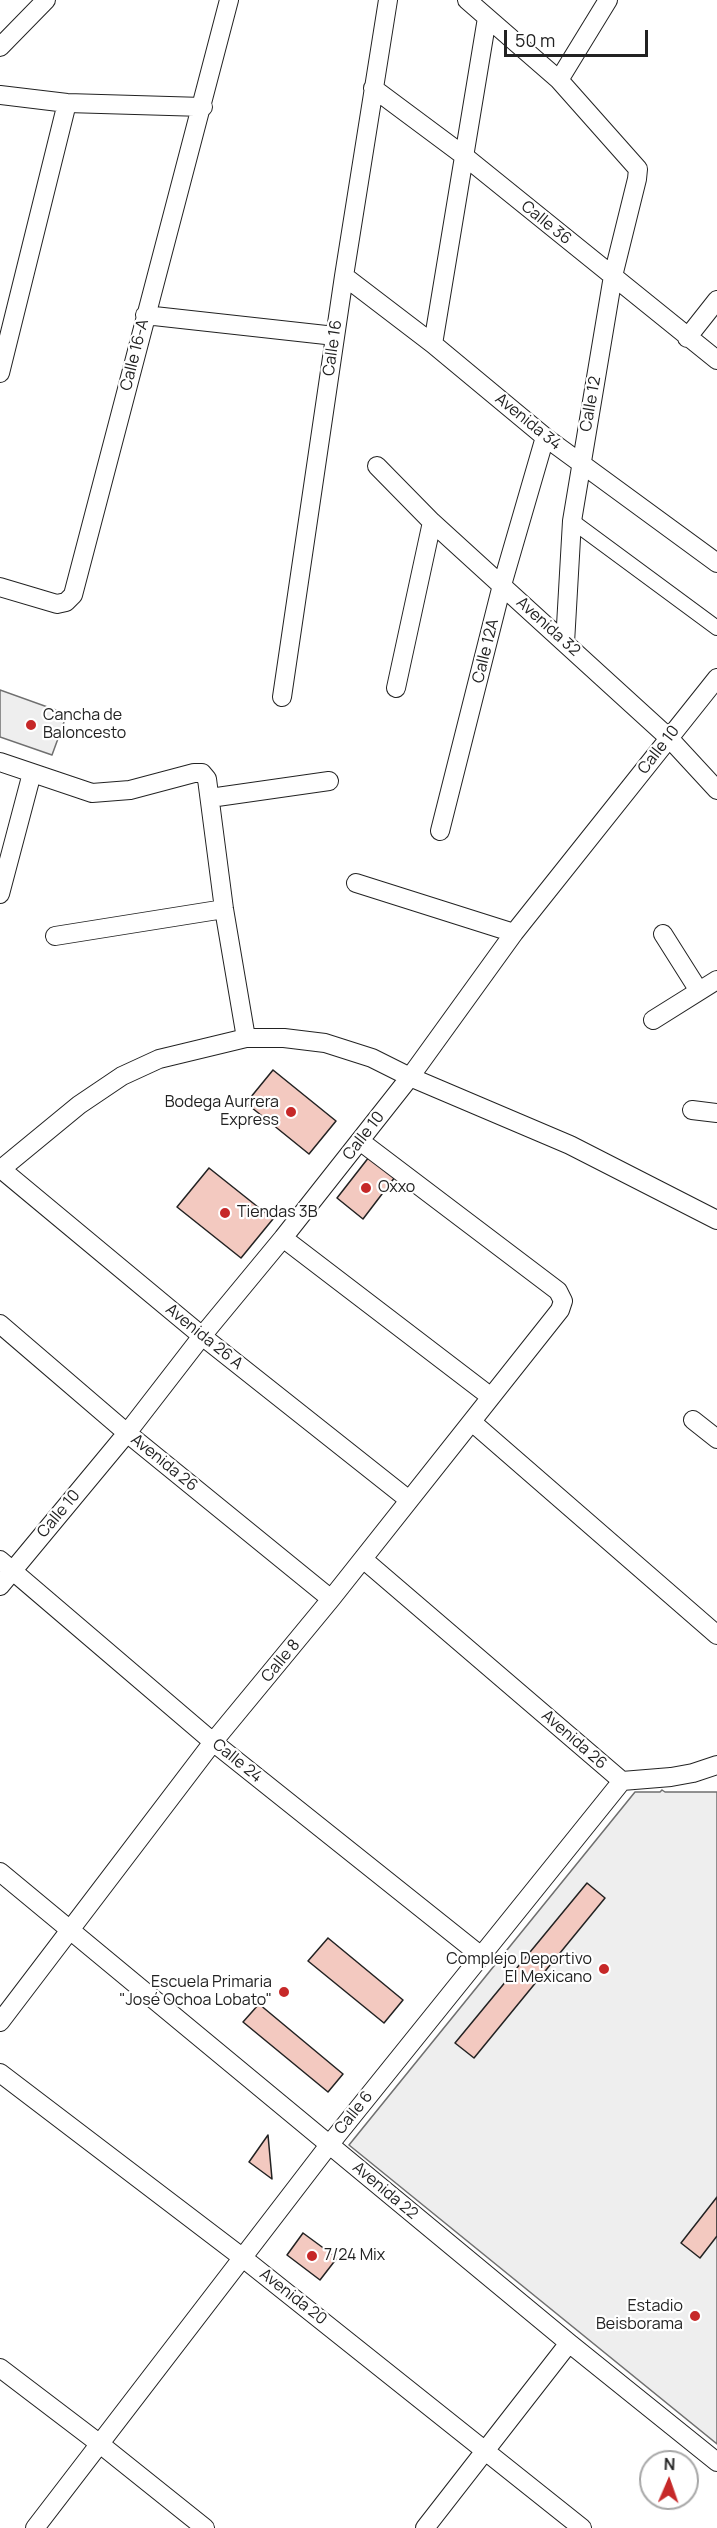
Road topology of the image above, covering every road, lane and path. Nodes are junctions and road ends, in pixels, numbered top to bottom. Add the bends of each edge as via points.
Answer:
1 (46, 0) edge
2 (229, 0) edge
3 (388, 0) edge
4 (467, 0) edge
5 (608, 0) edge
6 (486, 18) junction
7 (0, 47) edge
8 (559, 80) junction
9 (373, 88) junction
10 (0, 96) edge
11 (67, 103) junction
12 (203, 107) junction
13 (463, 155) junction
14 (344, 276) junction
15 (613, 276) junction
16 (717, 300) edge
17 (145, 315) junction
18 (335, 336) junction
19 (687, 338) junction
20 (433, 344) junction
21 (717, 360) edge
22 (0, 373) edge
23 (545, 437) junction
24 (581, 464) junction
25 (377, 466) dead end
26 (572, 521) junction
27 (432, 522) junction
28 (717, 563) edge
29 (502, 585) junction
30 (0, 587) edge
31 (717, 628) edge
32 (565, 643) junction
33 (717, 678) edge
34 (396, 688) dead end
35 (282, 697) dead end
36 (669, 738) junction
37 (0, 762) edge
38 (32, 773) junction
39 (329, 781) dead end
40 (717, 790) edge
41 (210, 798) junction
42 (440, 831) dead end
43 (7, 849) edge
44 (356, 883) dead end
45 (0, 894) edge
46 (224, 909) junction
47 (514, 933) junction
48 (663, 933) dead end
49 (55, 936) dead end
50 (717, 980) edge
51 (699, 991) junction
52 (654, 1020) dead end
53 (246, 1038) junction
54 (411, 1077) junction
55 (692, 1110) dead end
56 (717, 1113) edge
57 (360, 1141) junction
58 (1, 1170) edge
59 (717, 1220) edge
60 (283, 1238) junction
61 (0, 1324) edge
62 (202, 1336) junction
63 (491, 1397) junction
64 (693, 1420) dead end
65 (472, 1422) junction
66 (127, 1433) junction
67 (717, 1439) edge
68 (409, 1500) junction
69 (363, 1559) junction
70 (6, 1565) edge
71 (0, 1586) edge
72 (331, 1599) junction
73 (717, 1635) edge
74 (213, 1742) junction
75 (717, 1765) edge
76 (622, 1781) junction
77 (0, 1872) edge
78 (71, 1931) junction
79 (480, 1956) junction
80 (0, 2022) edge
81 (0, 2073) edge
82 (329, 2145) junction
83 (243, 2258) junction
84 (569, 2343) junction
85 (0, 2368) edge
86 (100, 2444) junction
87 (487, 2450) junction
88 (717, 2462) edge
89 (35, 2528) edge
90 (205, 2528) edge
91 (425, 2528) edge
92 (582, 2528) edge

1 - 7 street
2 - 12 street, Calle 16-A
3 - 9 street, Calle 16
4 - 6 street
5 - 8 street
6 - 8 street
6 - 13 street
8 - 15 street, Calle 12 via 638,169
9 - 13 street, Calle 36
9 - 14 street, Calle 16
10 - 11 street
11 - 12 street
11 - 22 street
12 - 17 street, Calle 16-A
13 - 15 street, Calle 36
13 - 20 street
14 - 18 street, Calle 16
14 - 20 street, Avenida 34
15 - 19 street, Calle 36
15 - 24 street, Calle 12
16 - 19 street
17 - 18 street
17 - 30 street, Calle 16-A via 73,595 57,604
18 - 35 street, Calle 16
19 - 21 street, Calle 36
20 - 23 street, Avenida 34
23 - 24 street, Avenida 34
23 - 29 street, Calle 12A
24 - 26 street, Calle 12
24 - 28 street, Avenida 34
25 - 27 street, Avenida 32
26 - 31 street
26 - 32 street, Calle 12
27 - 29 street, Avenida 32
27 - 34 street
29 - 32 street, Avenida 32
29 - 42 street, Calle 12A
32 - 36 street, Avenida 32
33 - 36 street, Calle 10
36 - 40 street, Avenida 32
36 - 47 street, Calle 10
37 - 38 street
38 - 41 street via 92,793 130,790 202,774 207,779
38 - 43 street
39 - 41 street
41 - 46 street
43 - 45 street
44 - 47 street
46 - 49 street
46 - 53 street
47 - 54 street, Calle 10
48 - 51 street
50 - 51 street
51 - 52 street
53 - 54 street via 325,1043 372,1058
53 - 58 street via 159,1059 122,1077 79,1106
54 - 57 street, Calle 10
54 - 59 street via 570,1145
55 - 56 street
57 - 60 street, Calle 10
57 - 63 street, Calle 8 via 558,1291 563,1301 560,1310
58 - 62 street, Avenida 26 A
60 - 62 street, Calle 10
60 - 63 street
61 - 66 street, Avenida 26
62 - 66 street, Calle 10
62 - 68 street, Avenida 26 A
63 - 65 street, Calle 8
64 - 67 street
65 - 68 street, Calle 8
65 - 73 street
66 - 70 street, Calle 10
66 - 72 street, Avenida 26
68 - 69 street, Calle 8
69 - 72 street, Calle 8
69 - 76 street, Avenida 26
70 - 71 street, Calle 10
70 - 74 street, Calle 24
72 - 74 street, Calle 8
74 - 78 street, Calle 8
74 - 79 street, Calle 24
75 - 76 street via 671,1778
76 - 79 street, Calle 6
77 - 78 street, Avenida 22
78 - 80 street, Calle 8
78 - 82 street, Avenida 22
79 - 82 street, Calle 6
81 - 83 street, Avenida 20
82 - 83 street, Calle 6
82 - 84 street, Avenida 22
83 - 86 street, Calle 6
83 - 87 street, Avenida 20
84 - 87 street
84 - 88 street, Avenida 22
85 - 86 street
86 - 89 street, Calle 6
86 - 90 street
87 - 91 street
87 - 92 street, Avenida 20

